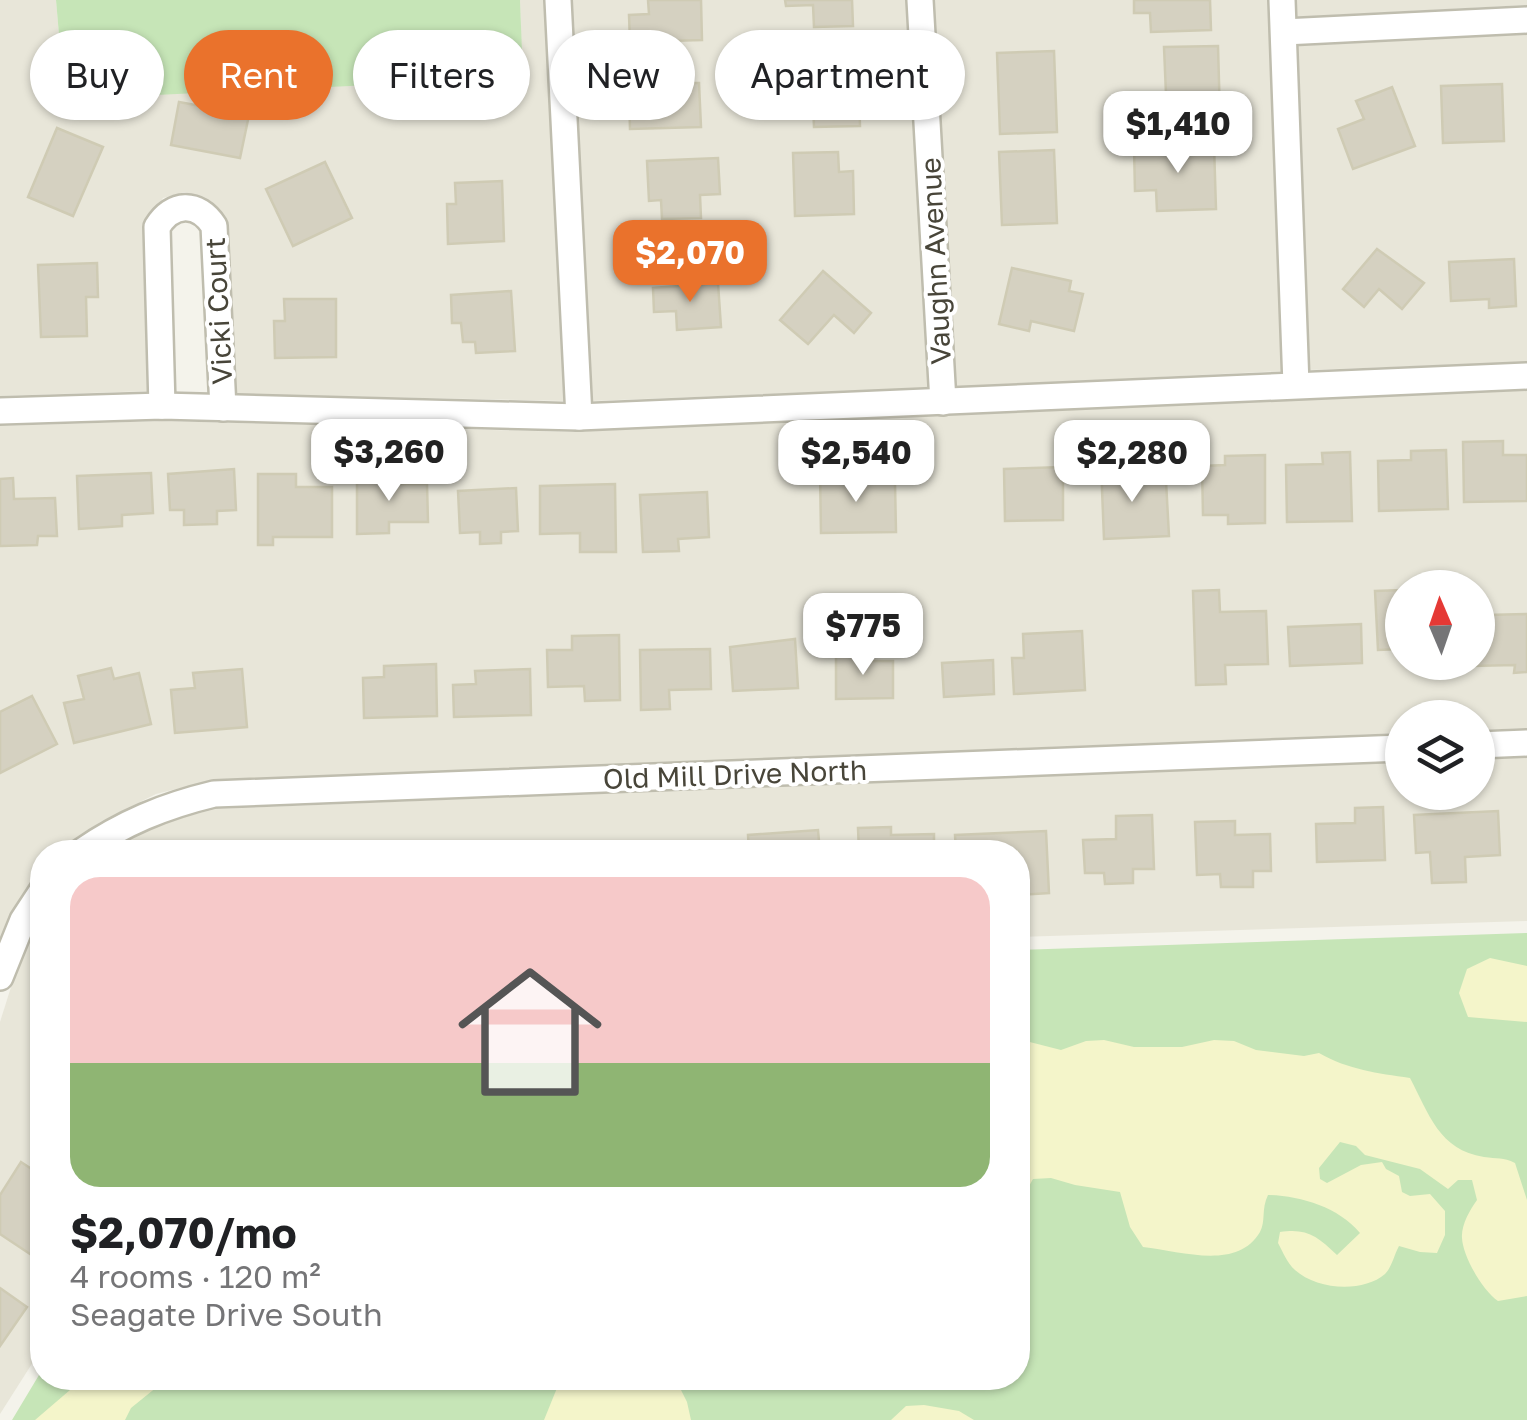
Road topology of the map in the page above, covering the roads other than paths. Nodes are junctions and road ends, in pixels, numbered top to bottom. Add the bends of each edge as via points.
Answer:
1 (558, 0) edge
2 (920, 0) edge
3 (1282, 0) edge
4 (1527, 20) edge
5 (1284, 32) junction
6 (1527, 376) edge
7 (1296, 385) junction
8 (943, 402) junction
9 (162, 406) junction
10 (223, 408) junction
11 (0, 411) edge
12 (579, 416) junction
13 (1527, 742) edge
14 (1495, 743) edge
15 (1385, 749) edge
16 (99, 840) edge
17 (30, 909) edge
18 (0, 977) edge

1 - 12 street
2 - 8 street, Vaughn Avenue
3 - 5 street
4 - 5 street
5 - 7 street
6 - 7 street
7 - 8 street
8 - 12 street
9 - 10 street
9 - 10 street, Vicki Court via 157,227 172,209 183,207 206,214 214,226
9 - 11 street
10 - 12 street
13 - 14 street
15 - 16 street, Old Mill Drive North via 214,794 160,808
17 - 18 street

